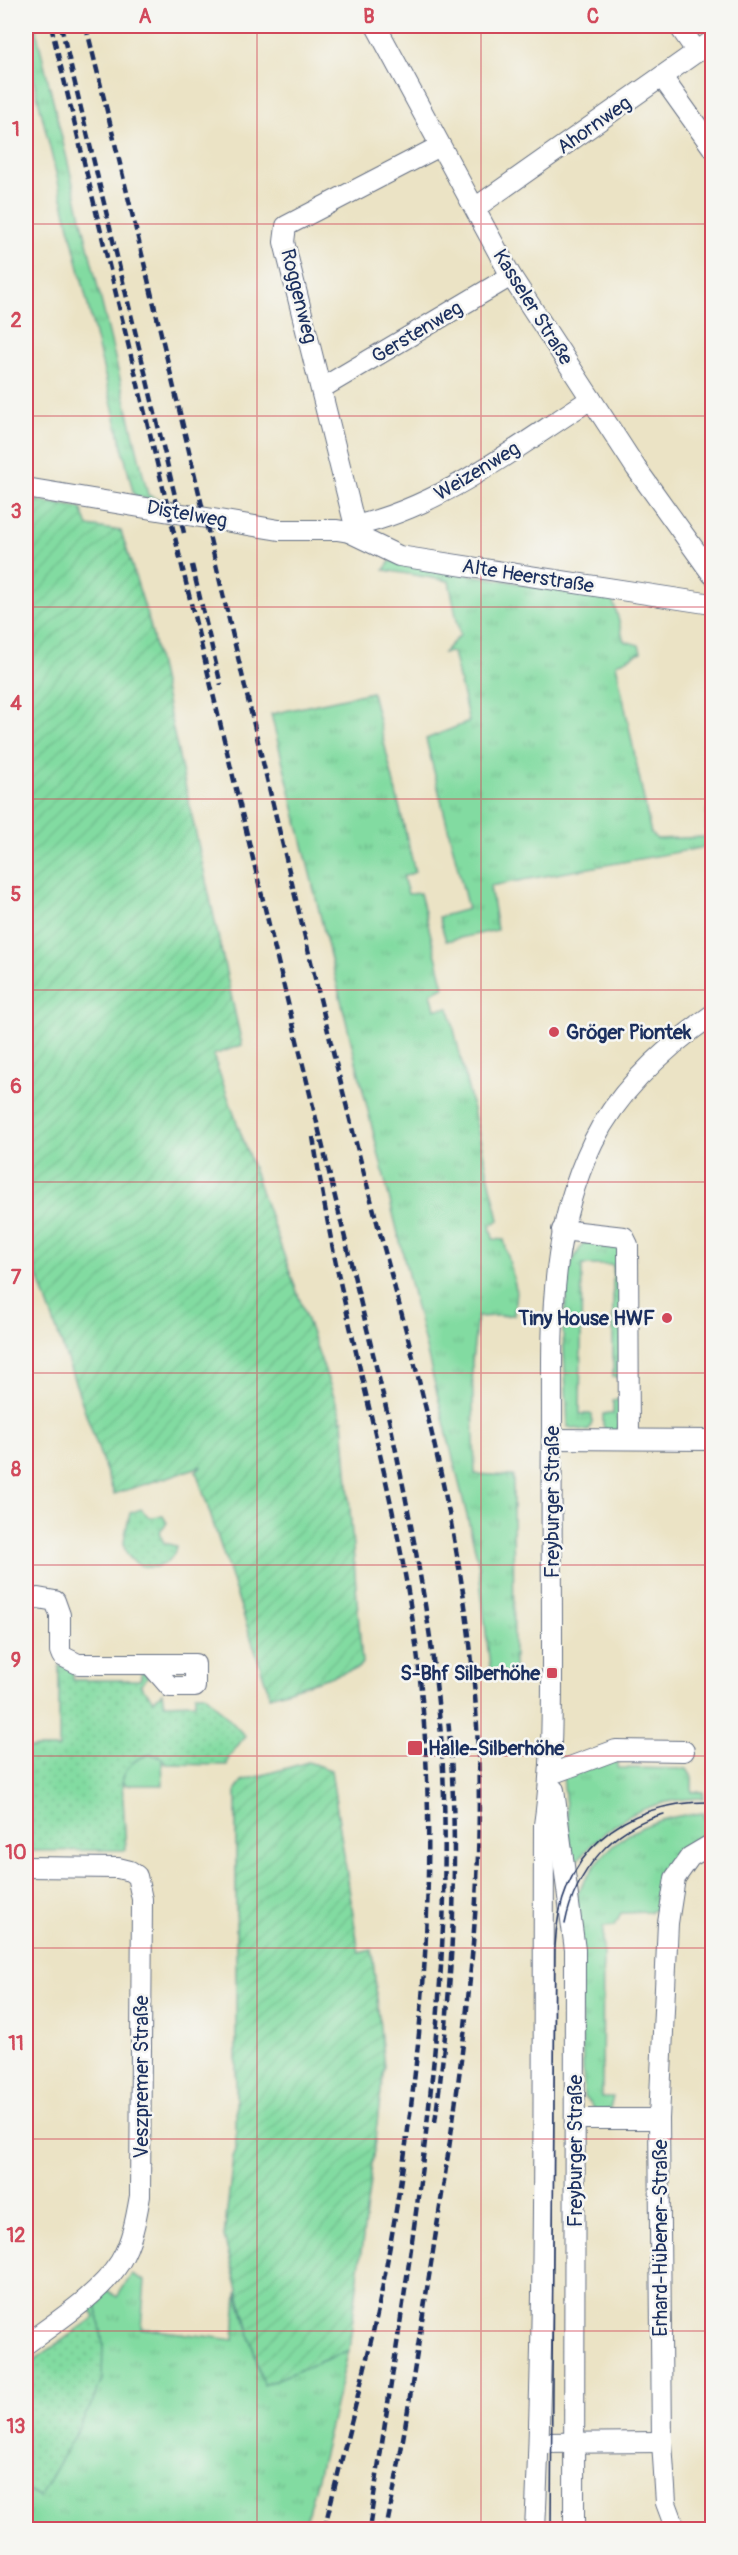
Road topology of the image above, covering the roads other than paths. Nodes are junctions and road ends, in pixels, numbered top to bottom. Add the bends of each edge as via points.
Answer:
1 (376, 26) edge
2 (679, 26) edge
3 (705, 46) edge
4 (662, 77) junction
5 (440, 146) junction
6 (712, 147) edge
7 (475, 208) junction
8 (511, 276) junction
9 (322, 388) junction
10 (591, 399) junction
11 (26, 488) edge
12 (352, 529) junction
13 (712, 574) edge
14 (712, 604) edge
15 (712, 1014) edge
16 (562, 1230) junction
17 (552, 1439) junction
18 (629, 1439) junction
19 (712, 1440) edge
20 (26, 1600) edge
21 (151, 1665) dead end
22 (684, 1751) dead end
23 (551, 1774) junction
24 (712, 1844) edge
25 (26, 1868) edge
26 (575, 2119) junction
27 (659, 2119) junction
28 (26, 2344) edge
29 (662, 2442) junction
30 (539, 2443) junction
31 (573, 2443) junction
32 (535, 2529) edge
33 (574, 2529) edge
34 (676, 2529) edge

1 - 5 street, Kasseler Straße
2 - 3 street
3 - 4 street, Ahornweg
4 - 6 street
4 - 7 street, Ahornweg
5 - 7 street, Kasseler Straße
5 - 9 street, Roggenweg via 286,226 284,242
7 - 8 street, Kasseler Straße
8 - 9 street, Gerstenweg
8 - 10 street, Kasseler Straße
9 - 12 street, Roggenweg
10 - 12 street, Weizenweg via 459,485 410,509
10 - 13 street, Kasseler Straße
11 - 12 street, Distelweg via 279,530
12 - 14 street, Alte Heerstraße via 399,556
15 - 16 street, Freyburger Straße via 661,1055 607,1118 581,1169
16 - 17 street, Freyburger Straße via 552,1317
16 - 18 street via 624,1237 628,1245
17 - 18 street
17 - 23 street, Freyburger Straße
18 - 19 street
20 - 21 street via 55,1601 60,1615 60,1651 68,1660 78,1664
22 - 23 street via 616,1750
23 - 26 street, Freyburger Straße via 559,1809 574,1941
23 - 30 street, Freyburger Straße via 544,1825
24 - 27 street via 690,1857 675,1878 670,1905
25 - 28 street, Veszpremer Straße via 130,1871 140,1884 142,1911 140,2196 133,2233 120,2262 99,2287
26 - 27 street, Erhard-Hübener-Straße
26 - 31 street, Freyburger Straße
27 - 29 street, Erhard-Hübener-Straße
29 - 31 street
29 - 34 street, Erhard-Hübener-Straße via 666,2503
30 - 31 street
30 - 32 street, Freyburger Straße
31 - 33 street, Freyburger Straße

